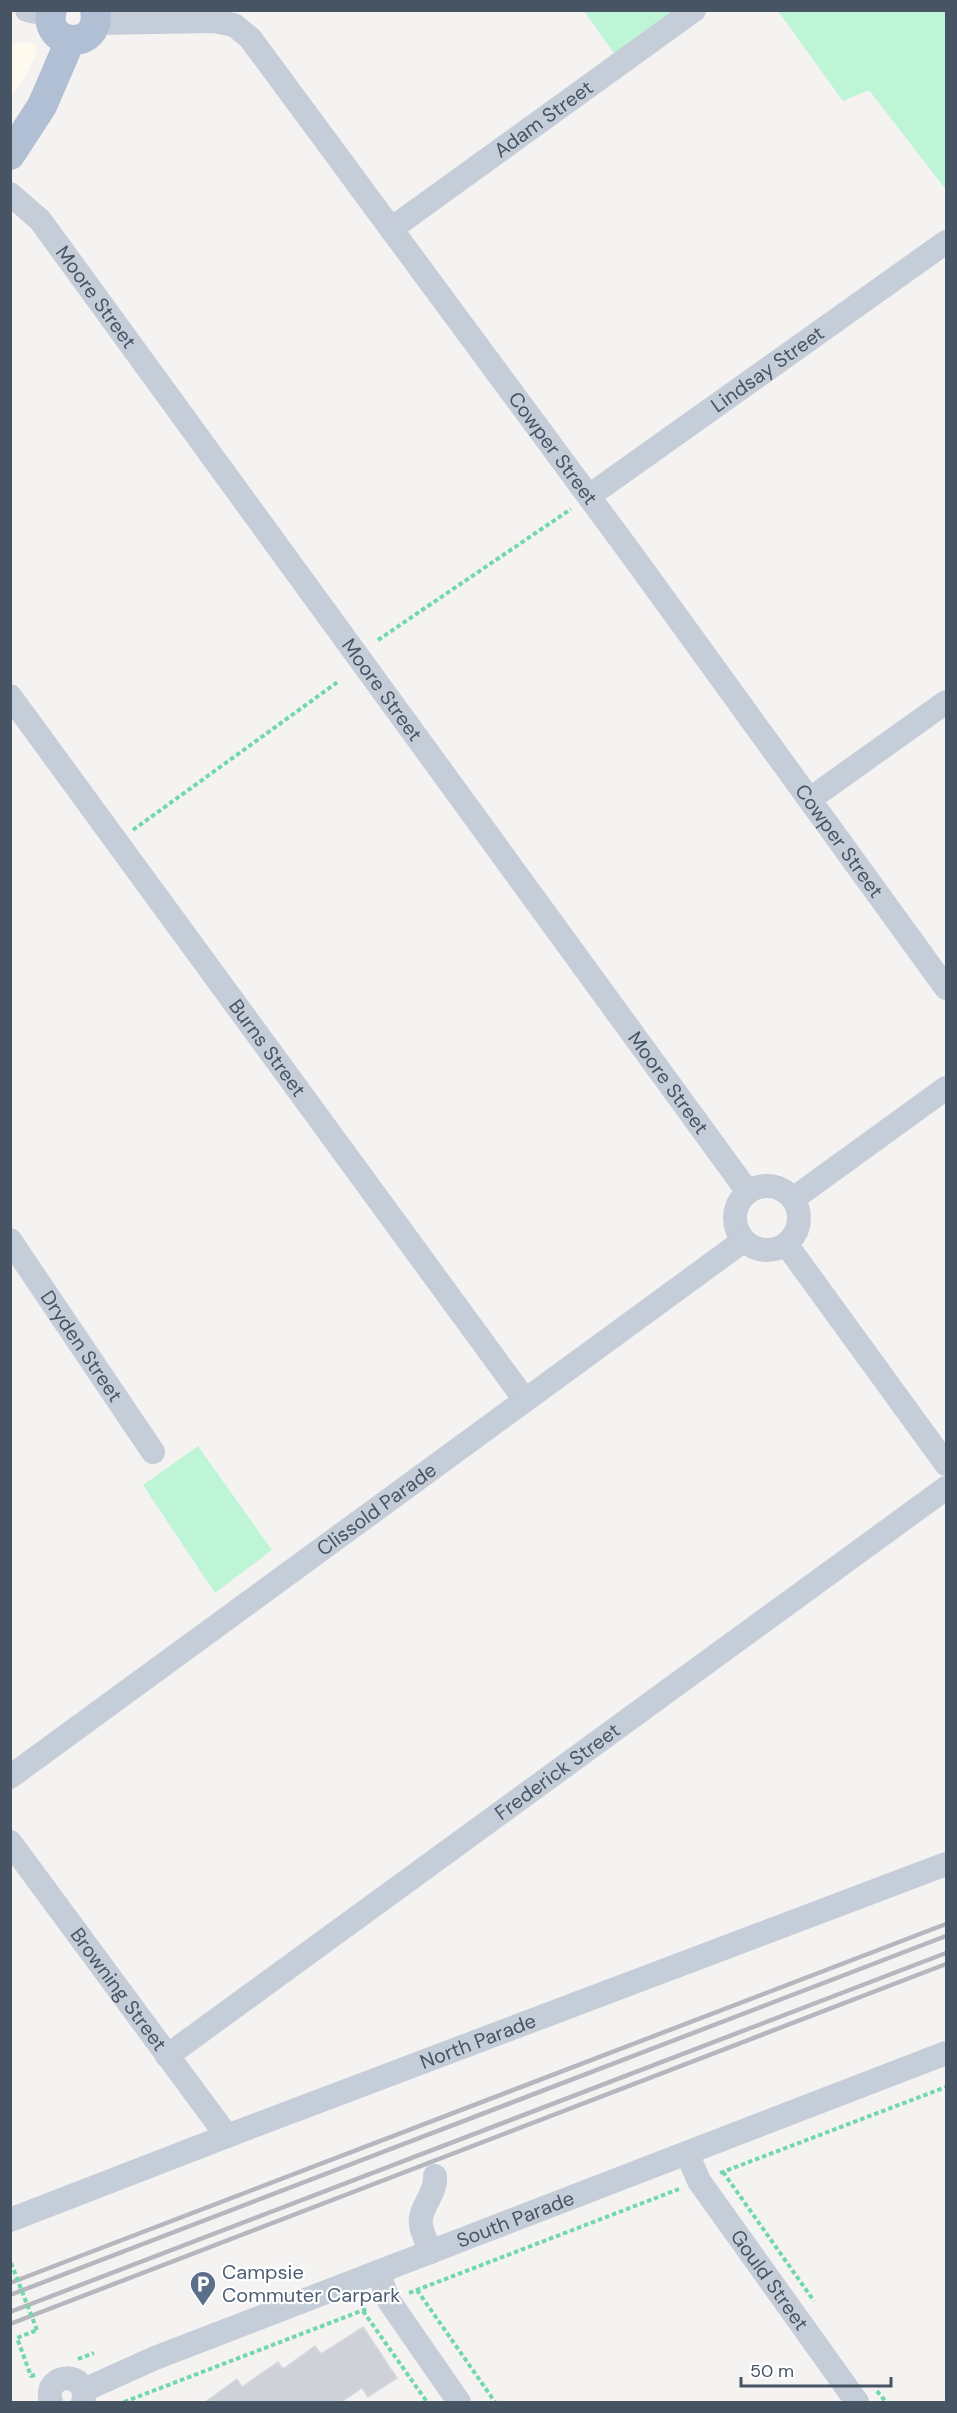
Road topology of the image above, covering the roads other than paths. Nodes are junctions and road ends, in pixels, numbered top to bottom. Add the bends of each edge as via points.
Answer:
1 (694, 10) edge
2 (10, 11) edge
3 (38, 12) edge
4 (95, 17) edge
5 (70, 41) junction
6 (10, 155) edge
7 (10, 194) edge
8 (391, 229) junction
9 (946, 242) edge
10 (589, 496) junction
11 (10, 696) edge
12 (946, 702) edge
13 (810, 800) junction
14 (946, 988) edge
15 (946, 1088) edge
16 (748, 1192) junction
17 (793, 1199) junction
18 (10, 1240) edge
19 (743, 1241) junction
20 (786, 1244) junction
21 (525, 1400) junction
22 (153, 1452) dead end
23 (946, 1464) edge
24 (946, 1488) edge
25 (10, 1777) edge
26 (10, 1842) edge
27 (946, 1864) edge
28 (946, 2053) edge
29 (167, 2056) junction
30 (227, 2136) junction
31 (687, 2153) junction
32 (435, 2176) dead end
33 (10, 2220) edge
34 (431, 2252) junction
35 (378, 2272) junction
36 (83, 2396) edge
37 (47, 2402) edge
38 (459, 2403) edge
39 (857, 2403) edge

1 - 8 street, Adam Street
2 - 3 street
3 - 5 main road via 63,39
4 - 5 main road via 89,35
4 - 8 street, Cowper Street via 234,25 278,74
5 - 6 main road via 42,106
7 - 16 street, Moore Street via 40,220
8 - 10 street, Cowper Street
9 - 10 street, Lindsay Street
10 - 13 street, Cowper Street
11 - 21 street, Burns Street
12 - 13 street
13 - 14 street, Cowper Street
15 - 17 street
16 - 17 street via 759,1187 776,1188
16 - 19 street via 735,1210 735,1224
17 - 20 street via 799,1221 793,1238
18 - 22 street, Dryden Street
19 - 20 street via 762,1250
19 - 21 street, Clissold Parade
20 - 23 street
21 - 25 street, Clissold Parade
24 - 29 street, Frederick Street
26 - 29 street, Browning Street
27 - 30 street, North Parade
28 - 31 street, South Parade
29 - 30 street, Browning Street
30 - 33 street, North Parade
31 - 34 street, South Parade
31 - 39 street, Gould Street via 699,2181
32 - 34 street via 436,2184 420,2224
34 - 35 street, South Parade
35 - 36 street, South Parade via 155,2358
35 - 38 street via 388,2301
36 - 37 street via 75,2380 61,2379 51,2387

